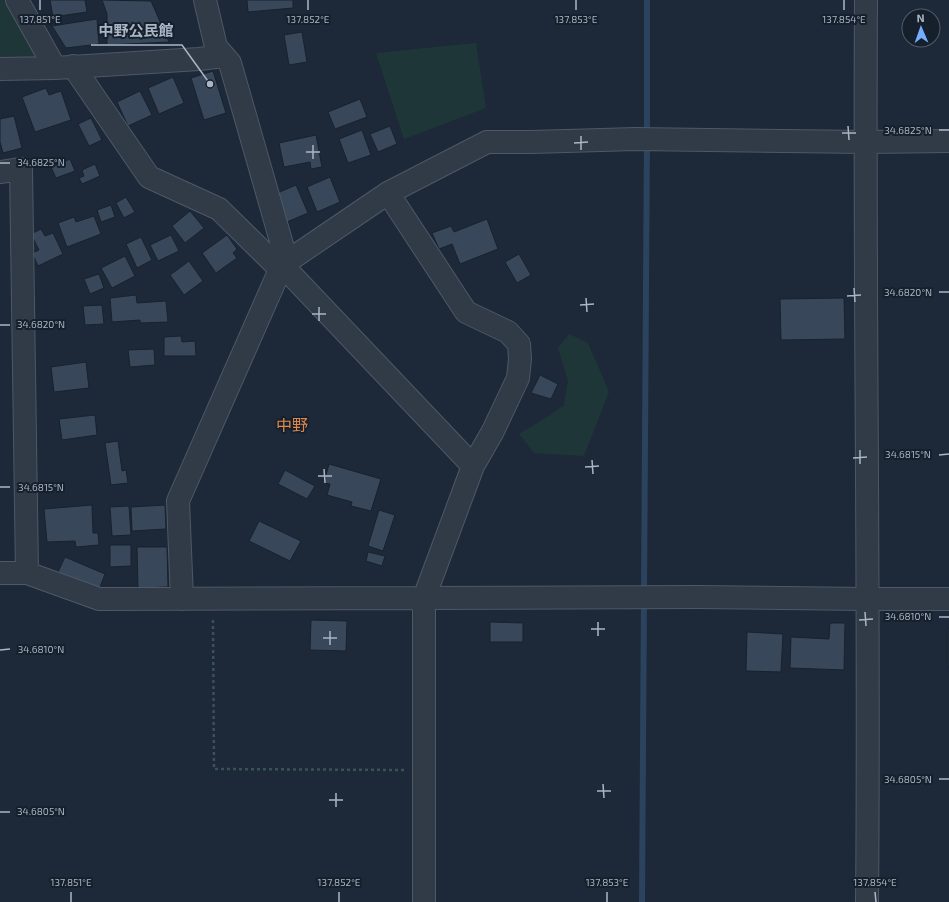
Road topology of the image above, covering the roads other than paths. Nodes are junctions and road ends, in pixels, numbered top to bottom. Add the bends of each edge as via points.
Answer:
1 (17, 0) edge
2 (205, 0) edge
3 (866, 0) edge
4 (223, 56) junction
5 (64, 67) junction
6 (0, 69) edge
7 (949, 141) edge
8 (865, 142) junction
9 (0, 172) edge
10 (388, 192) junction
11 (283, 265) junction
12 (474, 466) junction
13 (0, 573) edge
14 (27, 573) junction
15 (424, 598) junction
16 (182, 599) junction
17 (867, 599) junction
18 (949, 599) edge
19 (424, 902) edge
20 (867, 902) edge

1 - 5 street
2 - 4 street via 216,47
3 - 8 street
4 - 5 street
4 - 11 street via 230,63
5 - 6 street
5 - 11 street via 149,176 219,209
7 - 8 street
8 - 10 street via 636,139 487,142
8 - 17 street
9 - 14 street via 21,169
10 - 11 street
10 - 12 street via 466,312 508,332 519,344 518,378
11 - 12 street
11 - 16 street via 178,501
12 - 15 street
13 - 14 street
14 - 16 street via 99,600
15 - 16 street
15 - 17 street
15 - 19 street
17 - 18 street
17 - 20 street

